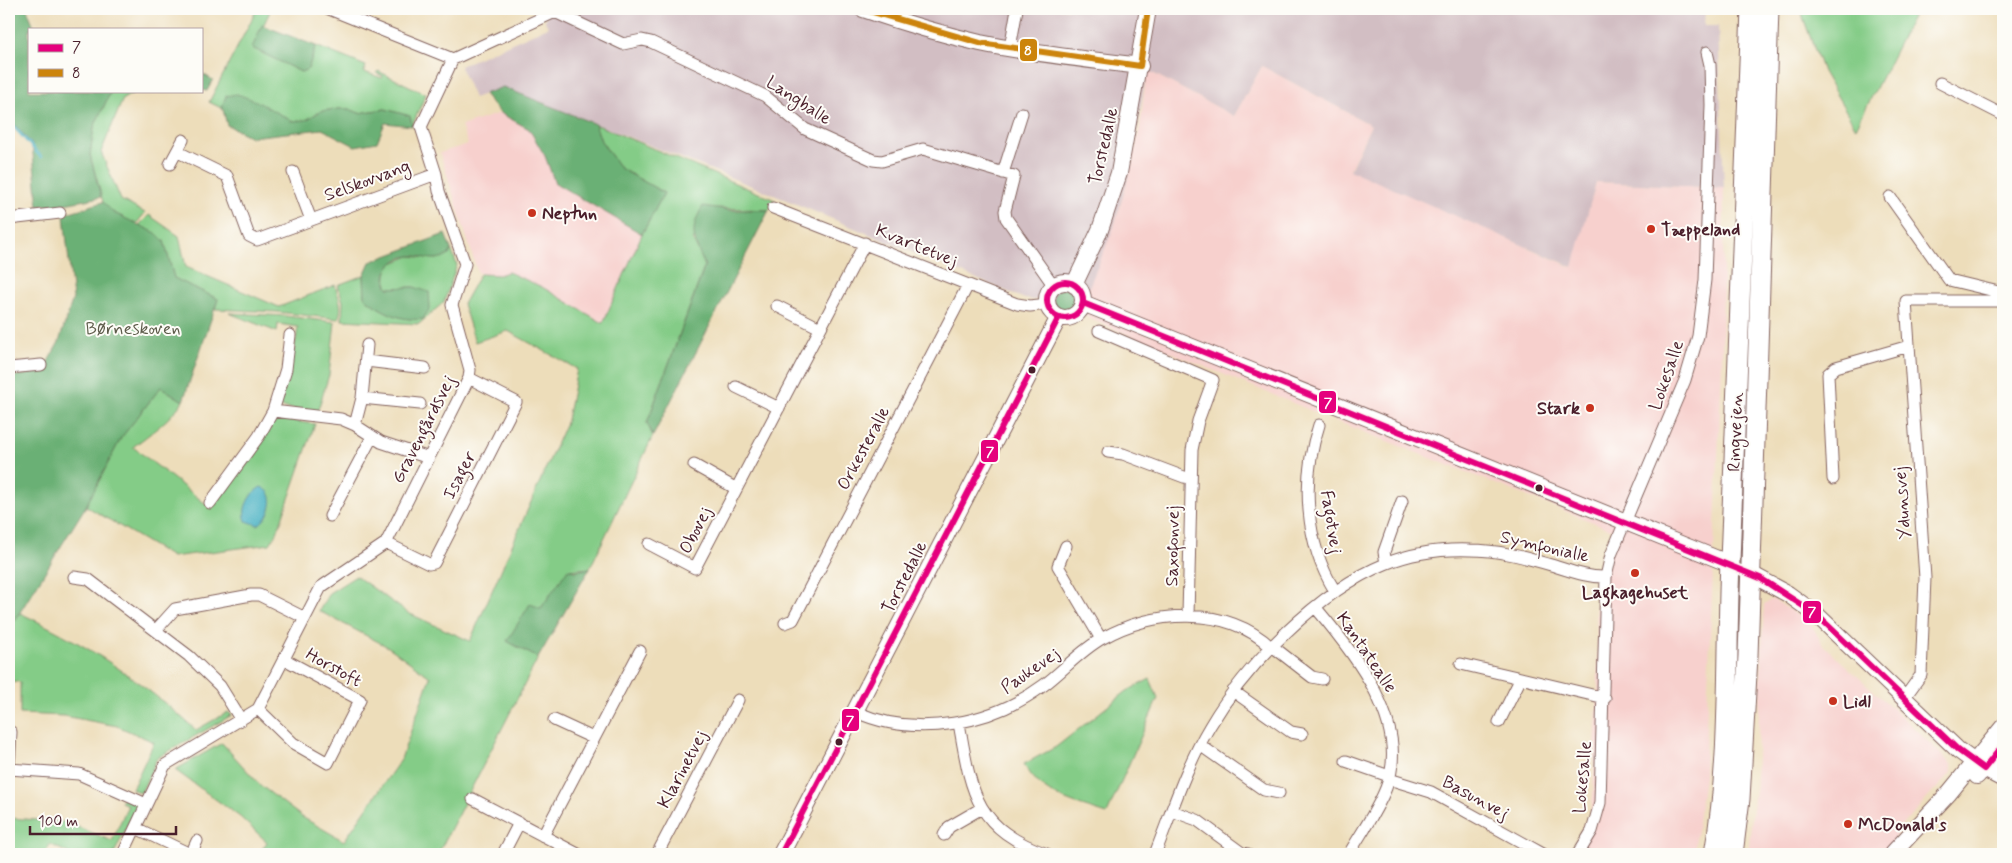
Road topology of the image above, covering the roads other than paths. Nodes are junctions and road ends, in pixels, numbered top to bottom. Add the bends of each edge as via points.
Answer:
1 (329, 9) edge
2 (863, 9) edge
3 (1017, 9) edge
4 (1148, 9) edge
5 (1751, 9) edge
6 (1769, 9) edge
7 (556, 11) edge
8 (1010, 48) junction
9 (1707, 52) dead end
10 (453, 59) junction
11 (1140, 66) junction
12 (1940, 83) dead end
13 (1022, 114) dead end
14 (2003, 116) edge
15 (183, 140) dead end
16 (178, 152) junction
17 (170, 164) dead end
18 (293, 172) dead end
19 (1003, 173) junction
20 (436, 174) junction
21 (1890, 197) dead end
22 (773, 208) dead end
23 (60, 213) dead end
24 (9, 219) edge
25 (311, 220) junction
26 (865, 243) junction
27 (1074, 284) junction
28 (968, 285) junction
29 (1054, 286) junction
30 (2003, 293) edge
31 (2003, 301) edge
32 (1083, 303) junction
33 (1048, 304) junction
34 (777, 306) dead end
35 (1060, 317) junction
36 (820, 328) junction
37 (1099, 332) dead end
38 (290, 335) dead end
39 (367, 345) dead end
40 (1910, 346) junction
41 (366, 361) junction
42 (41, 365) dead end
43 (9, 368) edge
44 (425, 368) dead end
45 (470, 378) junction
46 (736, 387) dead end
47 (362, 398) junction
48 (420, 404) dead end
49 (779, 408) junction
50 (274, 411) junction
51 (355, 425) junction
52 (1319, 426) dead end
53 (372, 437) junction
54 (1108, 452) dead end
55 (429, 458) junction
56 (694, 465) dead end
57 (1191, 478) junction
58 (1833, 479) dead end
59 (735, 488) junction
60 (1402, 502) dead end
61 (210, 503) dead end
62 (330, 516) dead end
63 (1624, 522) junction
64 (386, 543) junction
65 (649, 544) dead end
66 (1066, 546) dead end
67 (1386, 563) junction
68 (1730, 564) junction
69 (1751, 574) junction
70 (74, 577) dead end
71 (1606, 577) junction
72 (1335, 591) junction
73 (1316, 608) junction
74 (1188, 616) junction
75 (305, 618) junction
76 (785, 623) dead end
77 (156, 630) junction
78 (1101, 639) junction
79 (1272, 646) junction
80 (640, 651) dead end
81 (284, 659) junction
82 (1461, 664) dead end
83 (1322, 680) dead end
84 (1520, 680) junction
85 (1233, 691) junction
86 (1905, 697) junction
87 (1605, 698) junction
88 (738, 700) dead end
89 (258, 709) junction
90 (856, 712) junction
91 (241, 720) junction
92 (554, 720) dead end
93 (960, 722) junction
94 (1499, 722) dead end
95 (2003, 727) edge
96 (11, 732) dead end
97 (1302, 734) dead end
98 (593, 738) junction
99 (1200, 745) junction
100 (2003, 745) edge
101 (1346, 761) dead end
102 (1979, 765) junction
103 (9, 769) edge
104 (9, 773) edge
105 (1389, 778) junction
106 (2003, 779) edge
107 (1279, 793) dead end
108 (473, 799) dead end
109 (146, 804) junction
110 (982, 808) junction
111 (1172, 811) junction
112 (519, 823) junction
113 (136, 828) junction
114 (944, 835) dead end
115 (543, 836) junction
116 (197, 841) dead end
117 (123, 854) edge
118 (190, 854) edge
119 (503, 854) edge
120 (578, 854) edge
121 (657, 854) edge
122 (781, 854) edge
123 (1047, 854) edge
124 (1156, 854) edge
125 (1248, 854) edge
126 (1348, 854) edge
127 (1543, 854) edge
128 (1578, 854) edge
129 (1714, 854) edge
130 (1733, 854) edge
131 (1892, 854) edge
132 (1904, 854) edge

1 - 10 street
2 - 8 street
3 - 8 street
4 - 11 street, Torstedalle
5 - 68 main road, Ringvejen
6 - 69 main road, Ringvejen
7 - 10 street
7 - 19 street, Langballe via 623,44 642,40 651,42 766,96 805,129 873,160 882,161 923,149
8 - 11 street
9 - 63 street, Lokesalle via 1711,105 1704,280 1698,336 1685,380
10 - 20 street, Gravengårdsvej via 421,127
11 - 27 street, Torstedalle via 1119,174 1100,230
12 - 14 street
13 - 19 street
15 - 16 street
16 - 17 street
16 - 25 street, Selskovvang via 227,176 249,236 257,240
18 - 25 street, Selskovvang
19 - 29 street via 1014,176 1006,218
20 - 25 street, Selskovvang
20 - 45 street, Gravengårdsvej via 438,191 465,264 452,305
21 - 30 street via 1949,280
22 - 26 street, Kvartetvej
23 - 24 street
26 - 28 street, Kvartetvej
26 - 36 street, Obovej
27 - 29 street via 1063,282
27 - 32 street via 1082,292
28 - 33 street, Kvartetvej via 1017,304
28 - 76 street, Orkesteralle via 793,620
29 - 33 street via 1049,293
31 - 40 street, Ydunsvej via 1906,301
32 - 35 street via 1075,315
32 - 63 street
33 - 35 street
34 - 36 street
35 - 90 street, Torstedalle
36 - 49 street, Obovej
37 - 57 street, Saxofonvej via 1213,380 1194,437
38 - 50 street via 286,369
39 - 41 street
40 - 58 street via 1890,349 1836,367 1828,374
40 - 86 street, Ydunsvej via 1925,578 1921,675
41 - 44 street
41 - 47 street
42 - 43 street
45 - 55 street, Gravengårdsvej
45 - 64 street, Isager via 516,402 434,563 429,564
46 - 49 street
47 - 48 street
47 - 51 street
49 - 59 street, Obovej
50 - 51 street via 341,420
50 - 61 street
51 - 53 street
52 - 72 street, Fagotvej via 1311,452 1309,502 1317,550
53 - 55 street
53 - 62 street
54 - 57 street via 1123,454
55 - 64 street, Gravengårdsvej
56 - 59 street
57 - 74 street, Saxofonvej
59 - 65 street, Obovej via 695,568
60 - 67 street via 1384,552
63 - 68 street
63 - 71 street, Lokesalle
64 - 75 street, Gravengårdsvej via 321,587
66 - 78 street via 1058,566
67 - 71 street, Symfonialle via 1426,552 1472,550 1517,555 1574,572
67 - 72 street, Symfonialle
68 - 69 main road
68 - 129 main road, Ringvejen via 1725,745
69 - 86 street via 1817,615
69 - 130 main road, Ringvejen via 1740,799
70 - 77 street via 88,579
71 - 87 street, Lokesalle
72 - 73 street, Symfonialle
73 - 79 street, Symfonialle
73 - 105 street, Kantatealle via 1350,653 1385,711 1392,743
74 - 78 street, Paukevej via 1139,622
74 - 79 street, Paukevej via 1234,625
75 - 77 street via 259,595 251,595 175,609
75 - 81 street, Gravengårdsvej
77 - 91 street via 220,686
78 - 93 street, Paukevej via 1030,695 996,712
79 - 83 street via 1312,677
79 - 85 street, Symfonialle
80 - 98 street
81 - 89 street, Gravengårdsvej
81 - 89 street, Horstoft via 360,700 328,763 293,743
82 - 84 street
84 - 87 street
84 - 94 street
85 - 97 street via 1291,732
85 - 99 street, Symfonialle
86 - 102 street via 1958,750
87 - 128 street, Lokesalle via 1600,803 1592,831
88 - 121 street, Klarinetvej
89 - 91 street, Gravengårdsvej
90 - 93 street, Paukevej via 910,724
90 - 122 street, Torstedalle
91 - 109 street, Gravengårdsvej via 165,765
92 - 98 street
93 - 110 street via 968,775
95 - 102 street
96 - 103 street
98 - 115 street
99 - 107 street via 1264,790
99 - 111 street, Symfonialle
100 - 102 street
101 - 105 street
102 - 106 street
102 - 131 street
102 - 132 street
103 - 104 street
103 - 109 street via 79,774
105 - 126 street, Kantatealle
105 - 127 street, Basunvej via 1431,792
108 - 112 street
109 - 113 street
110 - 114 street via 949,827
110 - 123 street via 1012,838
111 - 124 street, Symfonialle
111 - 125 street via 1197,820
112 - 115 street
112 - 119 street
113 - 117 street
113 - 118 street
115 - 120 street
116 - 118 street

